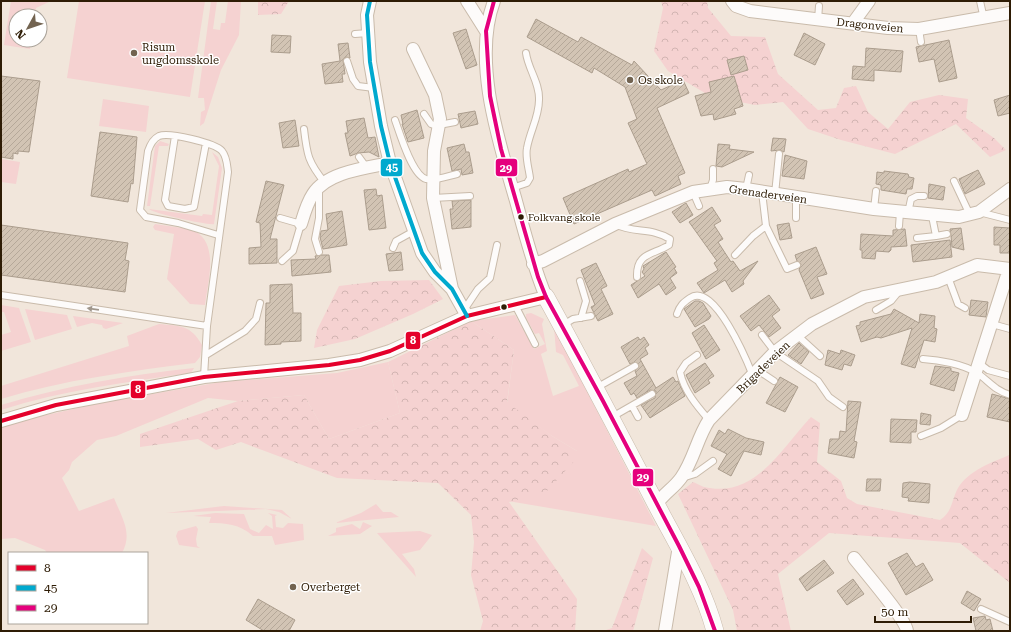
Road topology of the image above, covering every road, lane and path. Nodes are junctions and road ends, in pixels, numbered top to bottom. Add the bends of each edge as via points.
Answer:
1 (370, 1) edge
2 (467, 1) edge
3 (494, 1) edge
4 (732, 1) edge
5 (869, 1) edge
6 (980, 1) edge
7 (819, 6) dead end
8 (1010, 14) edge
9 (984, 19) junction
10 (818, 20) junction
11 (853, 23) junction
12 (919, 29) junction
13 (486, 31) junction
14 (355, 34) dead end
15 (368, 34) junction
16 (921, 42) dead end
17 (413, 49) dead end
18 (526, 53) dead end
19 (347, 61) dead end
20 (374, 88) junction
21 (424, 114) dead end
22 (395, 120) dead end
23 (454, 122) dead end
24 (439, 126) junction
25 (304, 129) dead end
26 (175, 136) junction
27 (206, 143) junction
28 (779, 154) dead end
29 (359, 157) dead end
30 (390, 162) junction
31 (367, 168) junction
32 (713, 169) dead end
33 (457, 174) dead end
34 (749, 175) dead end
35 (434, 179) junction
36 (954, 181) dead end
37 (322, 185) junction
38 (512, 188) junction
39 (710, 189) junction
40 (746, 190) junction
41 (876, 191) dead end
42 (693, 192) junction
43 (762, 192) junction
44 (1009, 192) edge
45 (775, 194) junction
46 (470, 196) dead end
47 (924, 196) dead end
48 (433, 198) junction
49 (796, 198) junction
50 (699, 206) dead end
51 (874, 209) junction
52 (904, 213) junction
53 (975, 214) junction
54 (932, 216) junction
55 (280, 218) dead end
56 (796, 218) dead end
57 (1010, 220) edge
58 (301, 224) junction
59 (615, 224) junction
60 (766, 226) junction
61 (899, 226) dead end
62 (414, 232) junction
63 (947, 234) dead end
64 (218, 235) junction
65 (936, 236) junction
66 (917, 238) dead end
67 (497, 245) dead end
68 (393, 248) dead end
69 (319, 252) dead end
70 (736, 255) dead end
71 (282, 261) dead end
72 (534, 264) junction
73 (797, 265) dead end
74 (1009, 269) edge
75 (637, 277) dead end
76 (948, 277) junction
77 (580, 282) dead end
78 (452, 289) junction
79 (901, 289) junction
80 (1, 296) edge
81 (546, 298) junction
82 (260, 303) dead end
83 (515, 305) junction
84 (965, 308) dead end
85 (876, 310) dead end
86 (466, 313) junction
87 (677, 314) dead end
88 (591, 316) dead end
89 (582, 318) junction
90 (992, 324) junction
91 (207, 326) junction
92 (562, 326) junction
93 (1010, 329) edge
94 (762, 335) dead end
95 (797, 335) junction
96 (535, 344) dead end
97 (775, 352) junction
98 (206, 355) junction
99 (697, 355) dead end
100 (820, 356) dead end
101 (923, 359) dead end
102 (635, 366) dead end
103 (978, 368) junction
104 (756, 373) junction
105 (1010, 376) edge
106 (204, 377) junction
107 (774, 381) dead end
108 (596, 388) junction
109 (652, 394) dead end
110 (1010, 395) edge
111 (632, 406) junction
112 (843, 407) dead end
113 (962, 415) joint
114 (612, 417) junction
115 (638, 417) dead end
116 (709, 420) junction
117 (1, 421) edge
118 (921, 436) dead end
119 (713, 460) dead end
120 (681, 478) junction
121 (656, 505) junction
122 (679, 546) junction
123 (854, 558) dead end
124 (981, 609) dead end
125 (1010, 622) edge
126 (665, 631) edge
127 (715, 631) edge
128 (907, 631) edge

1 - 15 street via 367,15
2 - 13 street
3 - 13 street
4 - 10 street, Dragonveien via 736,6 750,11
5 - 11 street
6 - 9 lane
7 - 10 lane
8 - 9 street, Dragonveien
9 - 12 street, Dragonveien
10 - 11 street, Dragonveien
11 - 12 street, Dragonveien
12 - 16 lane
13 - 38 street via 490,96
14 - 15 lane
15 - 20 street
17 - 24 street via 435,95
18 - 38 lane via 537,82 538,112 527,149 530,178 527,183
19 - 20 lane via 358,86
20 - 30 street
21 - 24 lane via 431,124
22 - 35 lane via 419,175 426,179
23 - 24 lane
24 - 35 street via 434,150
25 - 37 lane via 307,152
26 - 27 lane
26 - 27 lane via 165,200 168,206 185,209 194,207
26 - 64 lane via 159,136 150,143 140,210 146,217
27 - 64 lane via 221,150 227,160 228,172
28 - 45 lane
29 - 31 lane
30 - 31 street
30 - 62 street
31 - 37 street via 337,177
32 - 39 lane
33 - 35 lane
34 - 40 lane
35 - 48 street
36 - 53 lane
37 - 58 street via 313,194
37 - 69 lane via 315,239
38 - 72 street
39 - 40 street, Grenaderveien via 727,187
39 - 42 street, Grenaderveien
40 - 43 street, Grenaderveien
41 - 51 lane
42 - 50 lane
42 - 59 street, Grenaderveien
43 - 45 street, Grenaderveien
43 - 60 lane
44 - 53 street
45 - 49 street, Grenaderveien
46 - 48 lane
47 - 52 lane via 911,199
48 - 78 street
49 - 51 street, Grenaderveien
49 - 56 lane
51 - 52 street, Grenaderveien
52 - 54 street, Grenaderveien
52 - 61 lane
53 - 54 street, Grenaderveien via 959,217
53 - 57 lane
54 - 65 lane
55 - 58 lane
58 - 71 lane via 293,251
59 - 72 street, Grenaderveien
59 - 75 lane via 624,229 650,230 670,239 669,245 649,253 641,261
60 - 70 lane
60 - 73 lane via 787,269
62 - 68 lane via 396,241
62 - 78 street via 422,253 435,272
63 - 65 lane
64 - 91 lane
65 - 66 lane
67 - 86 lane via 490,278 478,289
72 - 81 street
74 - 76 street, Brigadeveien via 977,265
74 - 90 street, Brigadeveien
76 - 79 street, Brigadeveien
76 - 84 lane via 958,304
77 - 89 lane via 586,301
78 - 86 street
79 - 85 lane via 891,301
79 - 95 street, Brigadeveien via 864,297 812,324
91 -> 80 lane
81 - 83 street
81 - 92 street
82 - 98 lane via 256,319 245,331
83 - 86 street
83 - 96 lane
86 - 106 street via 390,351 360,360
87 - 104 lane via 680,305 693,296 703,297 716,305
88 - 89 lane
89 - 92 lane
90 - 93 lane
90 - 103 street, Brigadeveien
91 - 98 lane
92 - 108 street
94 - 97 lane
95 - 97 street, Brigadeveien
95 - 100 lane
97 - 104 street, Brigadeveien
97 - 112 lane via 818,381 829,397
98 - 106 lane
99 - 116 lane via 686,363 680,372 688,392
101 - 103 lane
102 - 108 lane
103 - 105 lane
103 - 110 lane via 989,384
103 - 113 street, Brigadeveien
104 - 107 lane
104 - 116 street, Brigadeveien
106 - 117 street via 56,405
108 - 114 street
109 - 111 lane
111 - 114 lane
111 - 115 lane
113 - 118 lane
114 - 121 street
116 - 120 street, Brigadeveien
119 - 120 lane via 695,474
120 - 121 street, Brigadeveien via 664,493
121 - 122 street
122 - 126 street
122 - 127 street via 699,587
123 - 128 street via 895,610
124 - 125 lane

